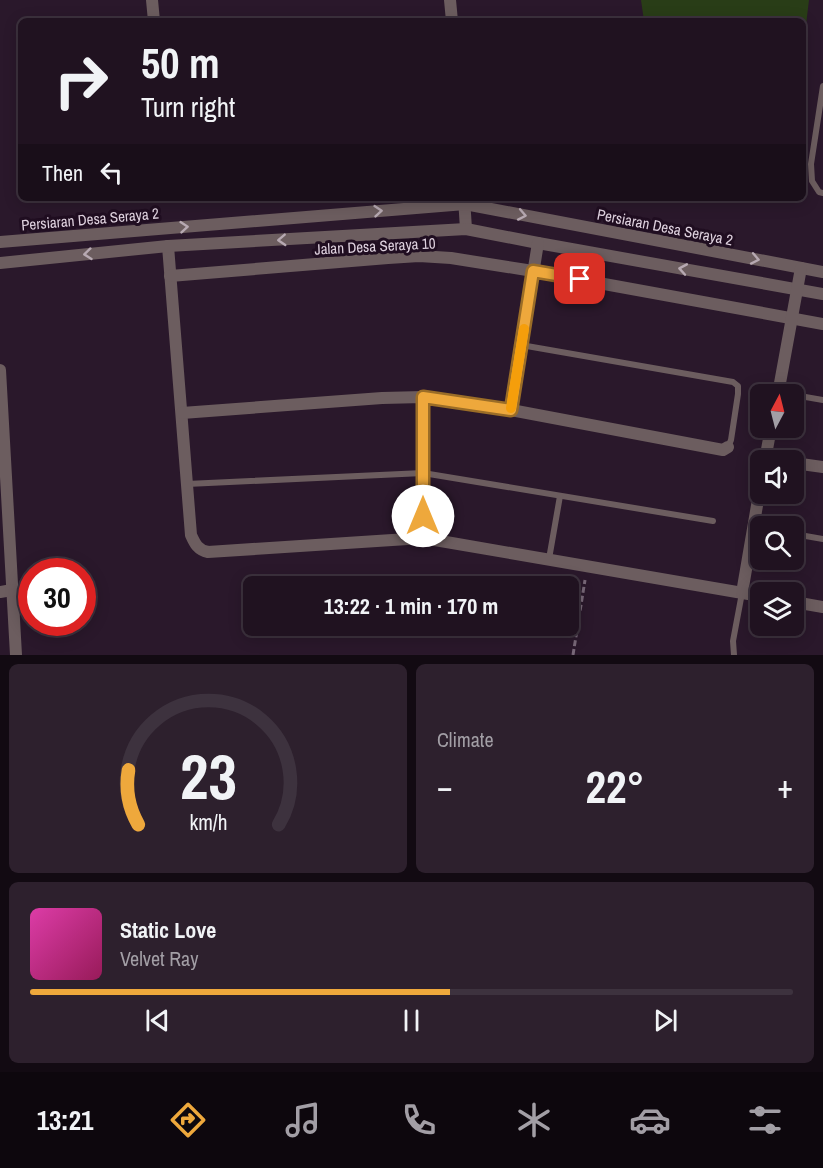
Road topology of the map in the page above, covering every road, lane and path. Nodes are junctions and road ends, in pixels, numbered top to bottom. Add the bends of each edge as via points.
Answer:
1 (152, 0) edge
2 (450, 0) edge
3 (154, 18) edge
4 (452, 18) edge
5 (823, 86) edge
6 (823, 193) edge
7 (465, 201) edge
8 (466, 229) junction
9 (0, 242) edge
10 (538, 243) junction
11 (168, 246) junction
12 (0, 263) edge
13 (801, 268) junction
14 (533, 271) junction
15 (823, 272) edge
16 (170, 276) junction
17 (797, 289) junction
18 (823, 294) edge
19 (792, 318) junction
20 (823, 324) edge
21 (521, 345) junction
22 (0, 370) edge
23 (786, 384) edge
24 (423, 397) junction
25 (804, 397) edge
26 (823, 400) edge
27 (511, 410) junction
28 (182, 413) junction
29 (2, 444) edge
30 (728, 447) joint
31 (804, 464) edge
32 (823, 467) edge
33 (423, 473) junction
34 (188, 484) junction
35 (560, 496) junction
36 (712, 521) dead end
37 (804, 536) edge
38 (423, 538) junction
39 (823, 540) edge
40 (750, 558) edge
41 (549, 560) junction
42 (587, 566) junction
43 (6, 591) edge
44 (742, 593) junction
45 (750, 594) edge
46 (804, 604) edge
47 (823, 607) edge
48 (16, 655) edge
49 (573, 655) edge
50 (734, 655) edge

1 - 3 street
2 - 4 street
5 - 6 lane via 811,164 812,181
7 - 8 street
9 -> 7 street, Persiaran Desa Seraya 2
7 -> 13 street, Persiaran Desa Seraya 2
8 - 10 street
8 -> 11 street
10 - 14 street
17 -> 10 street
11 -> 12 street
11 - 16 street
13 - 15 street, Persiaran Desa Seraya 2
13 - 17 street
14 - 16 street, Jalan Desa Seraya 10 via 419,256
14 - 19 street, Jalan Desa Seraya 10
14 - 21 street
16 - 28 street
17 - 18 street
17 - 19 street
19 - 20 street, Jalan Desa Seraya 10
19 - 23 street
21 - 27 street
21 - 30 lane via 733,382 738,386 738,394
22 - 29 street
24 - 27 street
24 - 28 street
24 - 33 street
25 - 26 lane
27 - 30 street via 723,450
28 - 34 street
29 - 43 street
31 - 32 street
33 - 34 lane
33 - 35 lane
33 - 38 street
34 - 38 street via 191,535 202,551
35 - 36 lane
35 - 41 lane
37 - 39 lane
38 - 41 street
40 - 44 street
41 - 42 street
42 - 44 street
42 - 49 path
43 - 48 street
44 - 45 street
44 - 50 lane
46 - 47 street

